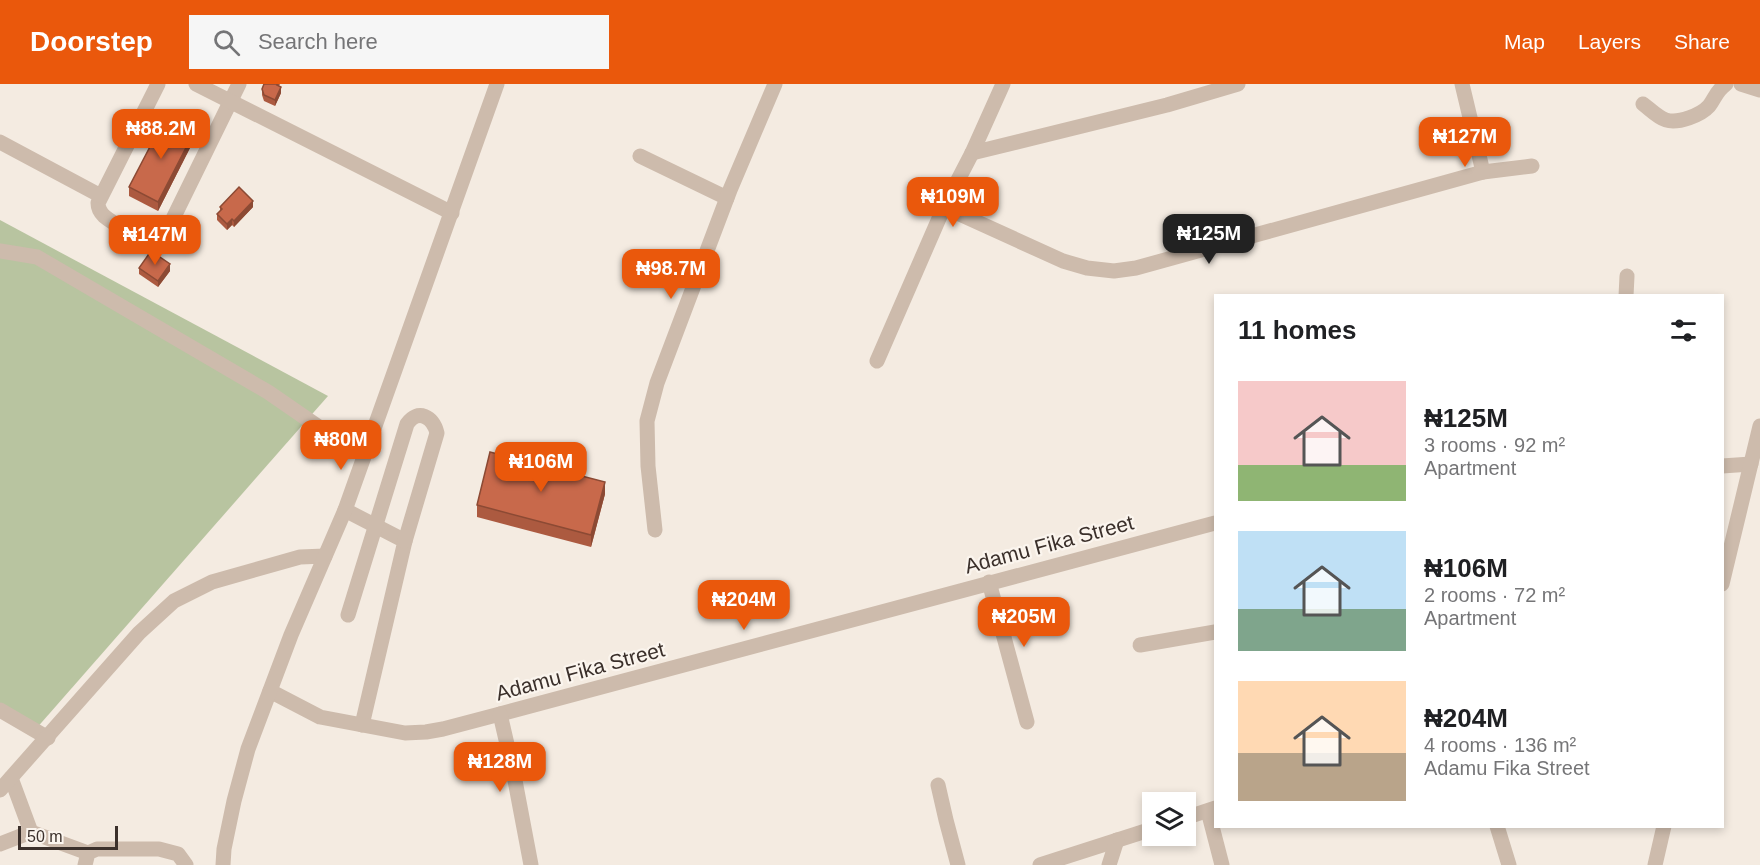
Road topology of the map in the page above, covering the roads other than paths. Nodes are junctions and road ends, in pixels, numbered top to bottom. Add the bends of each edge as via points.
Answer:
1 (158, 84) edge
2 (196, 84) edge
3 (239, 84) edge
4 (498, 84) edge
5 (776, 84) edge
6 (1003, 84) edge
7 (1238, 84) edge
8 (1462, 84) edge
9 (1726, 84) edge
10 (1741, 84) edge
11 (1760, 90) edge
12 (231, 101) junction
13 (1643, 104) dead end
14 (0, 142) edge
15 (972, 153) junction
16 (640, 156) dead end
17 (1532, 166) dead end
18 (1483, 172) junction
19 (100, 196) junction
20 (727, 198) junction
21 (944, 207) junction
22 (452, 213) junction
23 (0, 251) edge
24 (1627, 276) dead end
25 (1626, 294) edge
26 (877, 361) dead end
27 (1760, 426) edge
28 (371, 437) junction
29 (1751, 464) junction
30 (1724, 466) edge
31 (345, 510) junction
32 (1214, 522) edge
33 (376, 526) junction
34 (655, 530) dead end
35 (405, 541) junction
36 (325, 556) junction
37 (1724, 576) edge
38 (989, 582) junction
39 (348, 615) dead end
40 (1214, 632) edge
41 (1140, 645) dead end
42 (270, 691) junction
43 (0, 710) edge
44 (500, 714) junction
45 (1028, 722) dead end
46 (362, 725) junction
47 (48, 738) junction
48 (11, 778) junction
49 (938, 785) dead end
50 (0, 790) edge
51 (1211, 810) edge
52 (1196, 815) edge
53 (1214, 825) edge
54 (1215, 828) edge
55 (1498, 828) edge
56 (1664, 828) edge
57 (31, 832) junction
58 (1142, 832) edge
59 (1117, 840) junction
60 (0, 844) edge
61 (87, 859) edge
62 (186, 865) edge
63 (223, 865) edge
64 (531, 865) edge
65 (958, 865) edge
66 (1040, 865) edge
67 (1109, 865) edge
68 (1222, 865) edge
69 (1509, 865) edge
70 (1655, 865) edge

1 - 19 street
2 - 12 street
3 - 12 street
4 - 22 street
5 - 20 street
6 - 15 street
7 - 15 street
8 - 18 street
9 - 13 street via 1704,110 1674,121 1658,116
10 - 11 street
12 - 19 street via 159,241 142,238 104,216 98,208
12 - 22 street
14 - 19 street
15 - 21 street
16 - 20 street
17 - 18 street
18 - 21 street via 1114,271 1063,261
20 - 34 street via 657,383 647,421
21 - 26 street
22 - 28 street
23 - 28 street via 37,257 268,392 326,432
24 - 25 street
27 - 29 street
28 - 31 street
29 - 30 street
29 - 37 street
31 - 33 street
31 - 36 street
32 - 38 street, Adamu Fika Street
33 - 35 street
33 - 35 street via 407,424 419,416 430,419 437,433
33 - 39 street
35 - 46 street
36 - 42 street
36 - 47 street via 300,557 212,582 174,601 139,633
38 - 44 street, Adamu Fika Street
38 - 45 street
40 - 41 street
42 - 46 street, Adamu Fika Street via 320,717
42 - 63 street via 243,770
43 - 47 street
44 - 46 street, Adamu Fika Street via 426,732 405,733
44 - 64 street
47 - 48 street
48 - 50 street
48 - 57 street
49 - 65 street
51 - 52 street
51 - 53 street
54 - 68 street
55 - 69 street
56 - 70 street
57 - 60 street
57 - 61 street
58 - 59 street
59 - 66 street
59 - 67 street
61 - 62 street via 97,849 159,849 178,854

